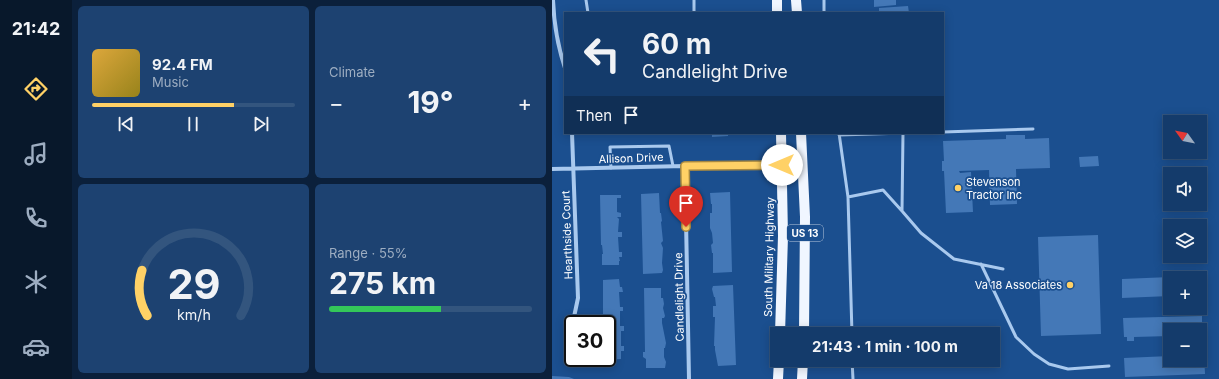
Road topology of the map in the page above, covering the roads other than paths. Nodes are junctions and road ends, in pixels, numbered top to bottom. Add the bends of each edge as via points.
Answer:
1 (553, 0) edge
2 (586, 0) edge
3 (694, 0) edge
4 (777, 0) edge
5 (796, 0) edge
6 (824, 0) edge
7 (588, 12) edge
8 (694, 12) edge
9 (778, 12) edge
10 (797, 12) edge
11 (824, 12) edge
12 (564, 65) edge
13 (1033, 128) dead end
14 (944, 132) edge
15 (572, 134) edge
16 (781, 134) edge
17 (801, 134) edge
18 (839, 134) edge
19 (904, 134) edge
20 (782, 165) junction
21 (673, 166) junction
22 (685, 166) junction
23 (574, 168) junction
24 (611, 168) junction
25 (552, 169) edge
26 (848, 197) junction
27 (902, 211) junction
28 (981, 264) junction
29 (1003, 269) dead end
30 (574, 315) edge
31 (780, 327) edge
32 (804, 327) edge
33 (852, 327) edge
34 (1109, 366) dead end
35 (779, 367) edge
36 (803, 367) edge
37 (852, 367) edge
38 (689, 379) edge
39 (778, 379) edge
40 (802, 379) edge
41 (853, 379) edge

1 - 12 street via 555,32
2 - 7 lane
3 - 8 lane
4 - 9 main road
5 - 10 main road
6 - 11 lane
13 - 14 lane
15 - 23 street, Hearthside Court
16 - 20 main road, South Military Highway / US 13
17 - 32 main road, US 13 via 805,217
18 - 26 lane
19 - 27 lane
20 - 22 street, Allison Drive
20 - 31 main road, South Military Highway / US 13
21 - 22 street, Allison Drive
21 - 24 street, Allison Drive
21 - 24 lane via 669,146 610,147
22 - 38 street, Candlelight Drive
23 - 24 street, Allison Drive
23 - 25 street, Allison Drive
23 - 30 street, Hearthside Court via 578,298
26 - 27 lane via 883,190
26 - 33 lane
27 - 28 lane via 921,233 954,259
28 - 29 lane
28 - 34 lane via 1016,337 1034,354 1049,364 1068,369
35 - 39 main road
36 - 40 main road
37 - 41 lane

